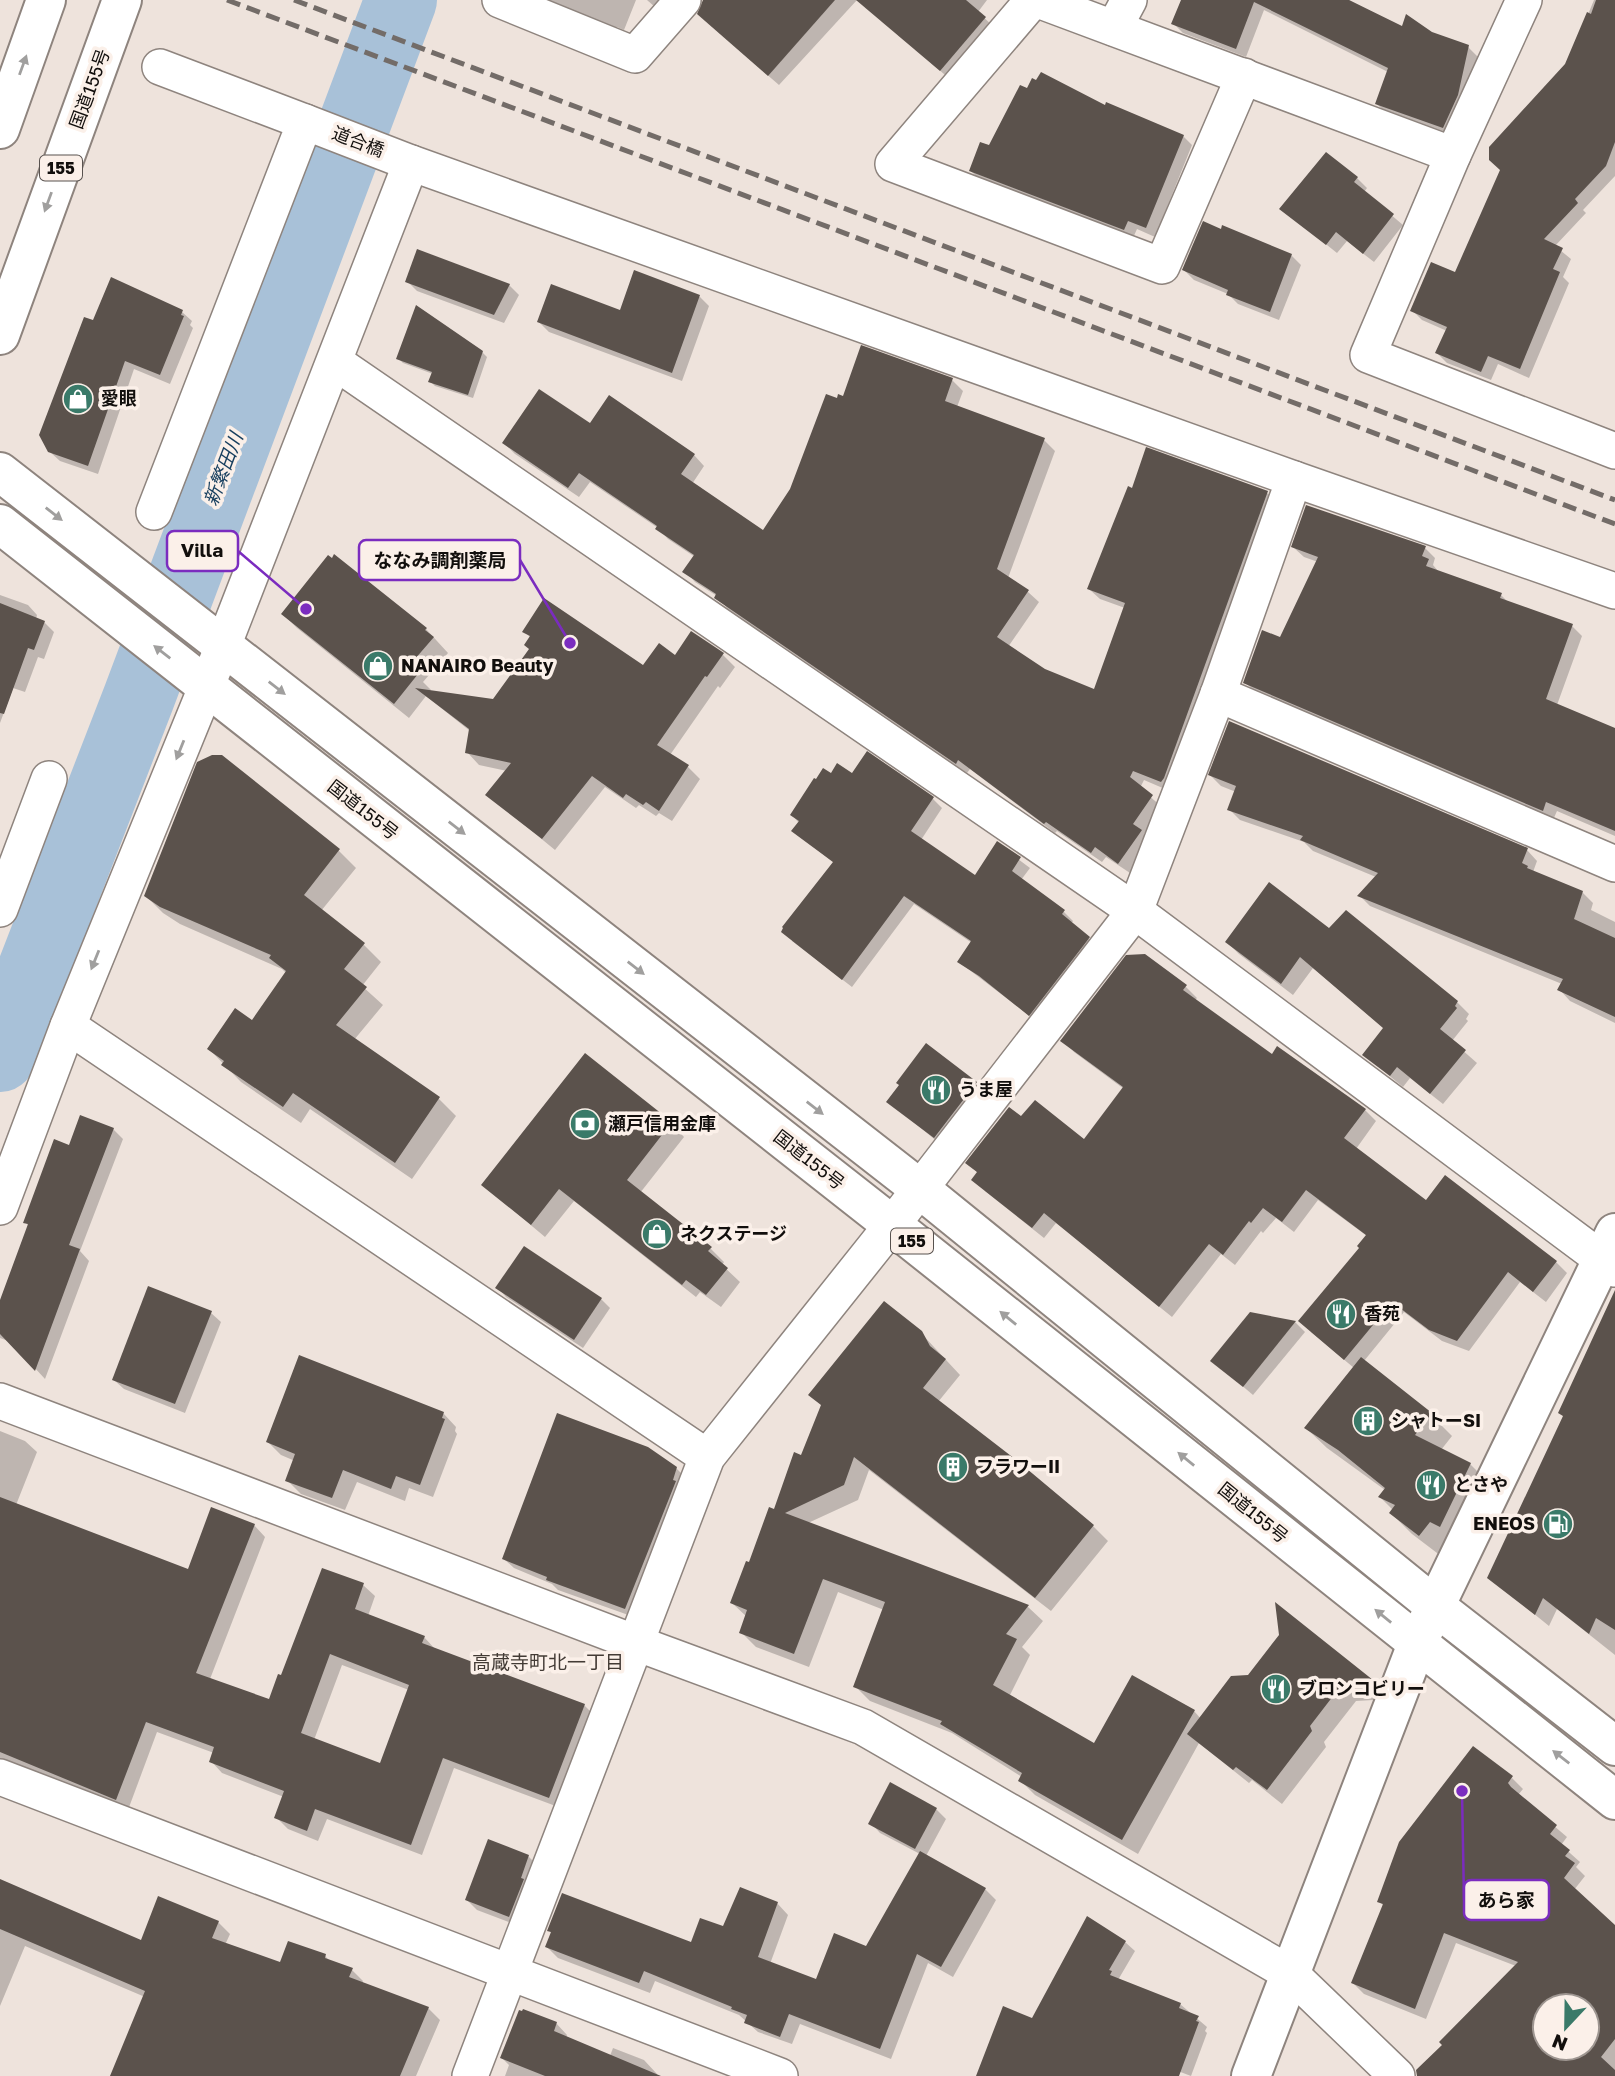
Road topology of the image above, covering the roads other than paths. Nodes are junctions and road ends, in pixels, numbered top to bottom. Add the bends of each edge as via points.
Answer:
1 (47, 0) edge
2 (122, 0) edge
3 (500, 0) edge
4 (683, 0) edge
5 (1035, 0) edge
6 (1524, 0) edge
7 (1121, 14) edge
8 (160, 67) dead end
9 (1244, 76) junction
10 (305, 122) junction
11 (0, 129) edge
12 (1454, 155) junction
13 (411, 163) junction
14 (0, 335) edge
15 (335, 362) junction
16 (1615, 451) edge
17 (0, 472) edge
18 (1294, 479) junction
19 (154, 512) dead end
20 (0, 524) edge
21 (1615, 591) edge
22 (223, 646) junction
23 (205, 686) junction
24 (1218, 694) junction
25 (49, 779) dead end
26 (1615, 864) edge
27 (0, 909) edge
28 (1135, 911) junction
29 (68, 1026) junction
30 (920, 1189) junction
31 (0, 1207) edge
32 (892, 1225) junction
33 (1611, 1254) edge
34 (0, 1401) edge
35 (707, 1457) junction
36 (1436, 1606) junction
37 (636, 1643) junction
38 (1417, 1644) junction
39 (1615, 1746) edge
40 (0, 1777) edge
41 (1615, 1800) edge
42 (510, 1972) junction
43 (1291, 1974) junction
44 (470, 2076) edge
45 (780, 2076) edge
46 (1251, 2076) edge
47 (1397, 2076) edge

11 -> 1 main road
2 -> 14 main road, 国道155号 / 155
3 - 4 street via 635,55
5 - 7 street
5 - 9 street via 893,164 1162,267
6 - 12 street
7 - 9 street
8 - 10 street, 道合橋
9 - 12 street
10 - 13 street, 道合橋
10 - 19 street
12 - 16 street via 1368,355
13 - 15 street
13 - 18 street, 道合橋
15 - 22 street
15 - 28 street
17 -> 22 main road, 155
18 - 21 street, 道合橋
18 - 24 street
23 -> 20 main road, 国道155号 / 155
22 - 23 street
22 -> 30 main road, 155
23 -> 29 street
23 - 32 main road, 国道155号 / 155
24 - 26 street
24 - 28 street
25 - 27 street
28 - 30 street
28 - 33 street
29 - 31 street
29 - 35 street
30 - 32 street
30 - 36 main road, 155
32 - 35 street
38 -> 32 main road, 国道155号 / 155
33 - 36 main road
34 - 37 street
35 - 37 street
36 - 38 main road
36 - 39 main road, 155
37 - 42 street
37 - 43 street via 863,1727
41 -> 38 main road, 国道155号 / 155
38 - 43 main road
40 - 42 street
42 - 44 street
42 - 45 street
43 - 46 main road
43 - 47 street

